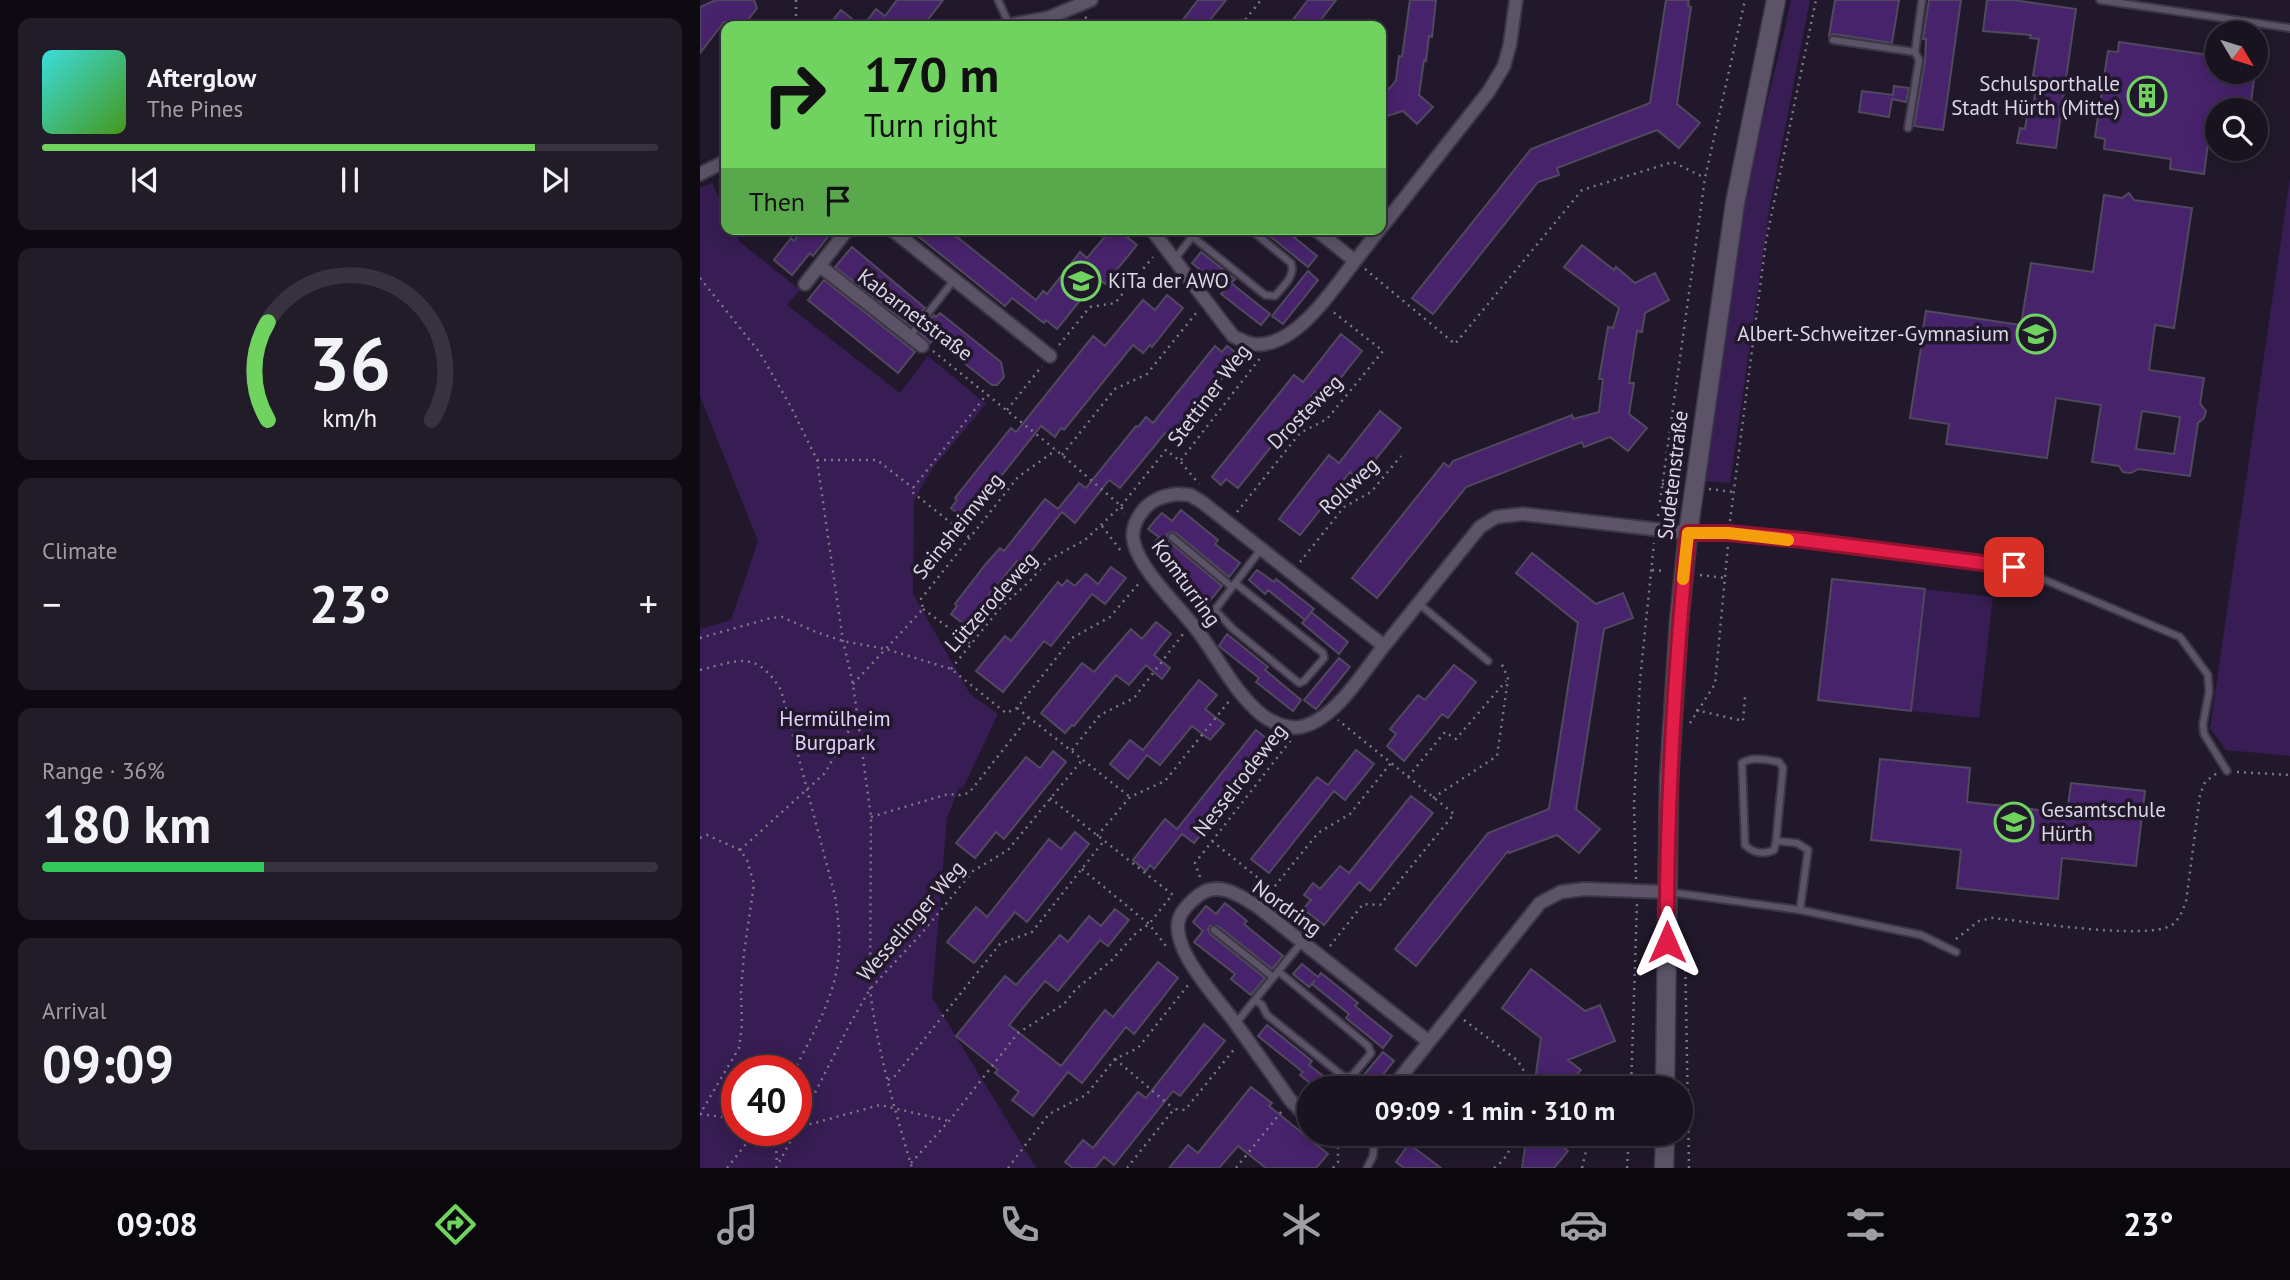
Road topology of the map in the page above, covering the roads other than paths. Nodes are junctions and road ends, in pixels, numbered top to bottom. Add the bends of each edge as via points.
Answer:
1 (998, 0) edge
2 (1516, 0) edge
3 (1776, 0) edge
4 (1922, 0) edge
5 (2100, 0) edge
6 (1084, 2) edge
7 (1005, 21) edge
8 (1034, 21) edge
9 (2290, 28) edge
10 (1833, 40) dead end
11 (1915, 52) junction
12 (1908, 128) dead end
13 (721, 164) edge
14 (700, 174) edge
15 (1386, 221) edge
16 (843, 235) edge
17 (899, 235) edge
18 (1156, 235) edge
19 (1257, 235) edge
20 (1322, 235) edge
21 (1375, 235) edge
22 (1193, 237) joint
23 (1174, 260) junction
24 (1355, 261) junction
25 (820, 265) junction
26 (955, 279) junction
27 (805, 284) dead end
28 (909, 336) junction
29 (922, 346) road end
30 (1050, 356) road end
31 (1688, 533) junction
32 (1172, 537) dead end
33 (1261, 549) junction
34 (1234, 585) junction
35 (1418, 603) junction
36 (1215, 610) junction
37 (1195, 628) junction
38 (1384, 646) junction
39 (1488, 661) road end
40 (2227, 771) road end
41 (1776, 841) junction
42 (1667, 892) junction
43 (1800, 910) junction
44 (1214, 930) dead end
45 (1302, 942) junction
46 (1956, 951) dead end
47 (1275, 974) junction
48 (1255, 1000) junction
49 (1236, 1023) junction
50 (1429, 1042) junction
51 (1402, 1076) edge
52 (1665, 1076) edge
53 (1297, 1106) edge
54 (1374, 1146) edge
55 (1665, 1146) edge
56 (1367, 1168) edge
57 (1664, 1168) edge

1 - 7 lane
2 - 15 street via 1504,66
3 - 31 street, Sudetenstraße via 1735,203
4 - 11 lane
5 - 9 lane
6 - 8 street
10 - 11 lane
11 - 12 lane via 1919,60
13 - 14 street
16 - 25 street
17 - 26 street
18 - 23 street
19 - 22 lane via 1291,262 1292,276 1275,296 1265,295
20 - 24 street
21 - 24 street
22 - 23 lane
23 - 24 street via 1233,336 1248,344 1264,345 1297,329
25 - 27 street
25 - 28 street, Kabarnetstraße
26 - 28 lane
26 - 30 street
28 - 29 street, Kabarnetstraße
31 - 35 street via 1523,514 1496,517 1480,527
31 - 40 lane via 1886,549 2014,567 2180,637 2208,675 2204,734
31 - 42 street, Sudetenstraße via 1669,779
32 - 34 lane
33 - 34 lane
33 - 37 street, Komturring via 1190,495 1160,496 1145,507 1134,523 1134,545
33 - 38 street, Komturring
34 - 36 lane
34 - 36 lane via 1323,653 1324,659 1299,683
35 - 38 street
35 - 39 lane
36 - 37 lane
37 - 38 street, Komturring via 1261,714 1288,727 1331,713
41 - 41 lane via 1768,853 1751,851 1745,845 1745,760 1779,762 1783,768
41 - 43 lane via 1797,843 1808,850
42 - 43 lane
42 - 50 street via 1584,889 1561,892 1539,904
42 - 52 street, Sudetenstraße
43 - 46 lane via 1922,935
44 - 47 lane
45 - 47 lane
45 - 49 street, Nordring via 1241,895 1226,889 1205,890 1188,904 1177,923 1180,940 1198,973
45 - 50 street, Nordring
47 - 48 lane
47 - 48 lane via 1371,1053 1352,1076 1344,1077
48 - 49 lane
49 - 53 street
50 - 51 street
54 - 56 lane
55 - 57 street

